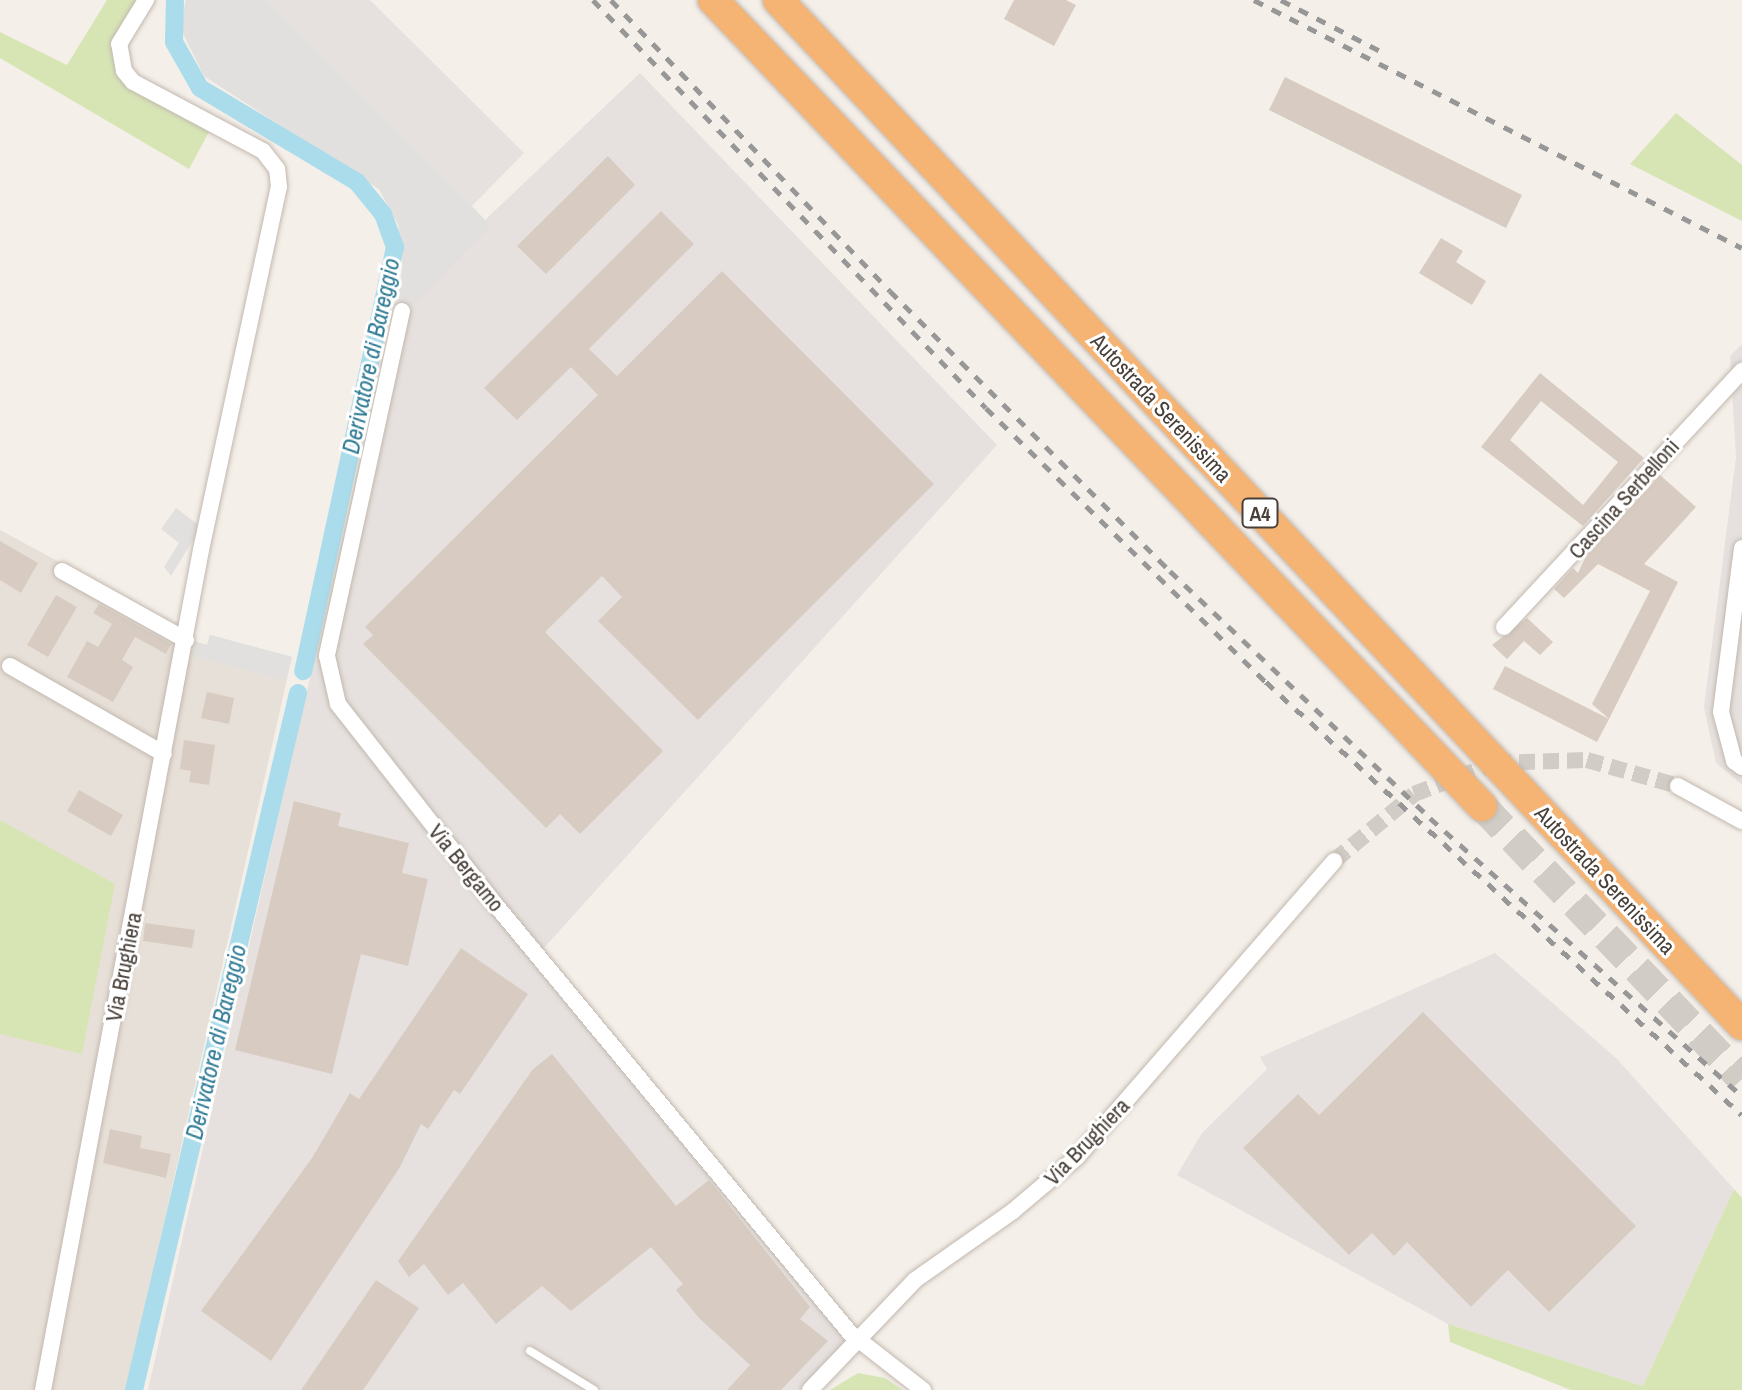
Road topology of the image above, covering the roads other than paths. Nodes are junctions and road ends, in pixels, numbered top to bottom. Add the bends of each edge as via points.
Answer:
1 (146, 0) edge
2 (713, 0) edge
3 (778, 0) edge
4 (402, 311) dead end
5 (1742, 371) edge
6 (1742, 548) edge
7 (62, 571) dead end
8 (1504, 627) dead end
9 (186, 640) junction
10 (10, 666) dead end
11 (164, 754) junction
12 (1742, 767) edge
13 (1678, 786) tunnel mouth
14 (1482, 806) tunnel mouth
15 (1742, 821) edge
16 (1334, 861) tunnel mouth
17 (1742, 1025) edge
18 (856, 1339) junction
19 (530, 1351) dead end
20 (43, 1390) edge
21 (594, 1390) edge
22 (810, 1390) edge
23 (923, 1390) edge

1 - 9 street, Via Brughiera via 119,44 124,71 133,82 263,151 279,177
2 - 14 highway, Autostrada Serenissima / A4
3 - 17 highway, Autostrada Serenissima / A4
4 - 18 street, Via Bergamo via 327,656 338,704 494,903
5 - 8 street, Cascina Serbelloni
6 - 12 street via 1721,712 1734,761
7 - 9 street
9 - 11 street, Via Brughiera
10 - 11 street
11 - 20 street, Via Brughiera
13 - 15 street
16 - 18 street, Via Brughiera via 1077,1157 1013,1211 915,1280
18 - 22 street, Via Brughiera
18 - 23 street, Via Bergamo
19 - 21 lane

